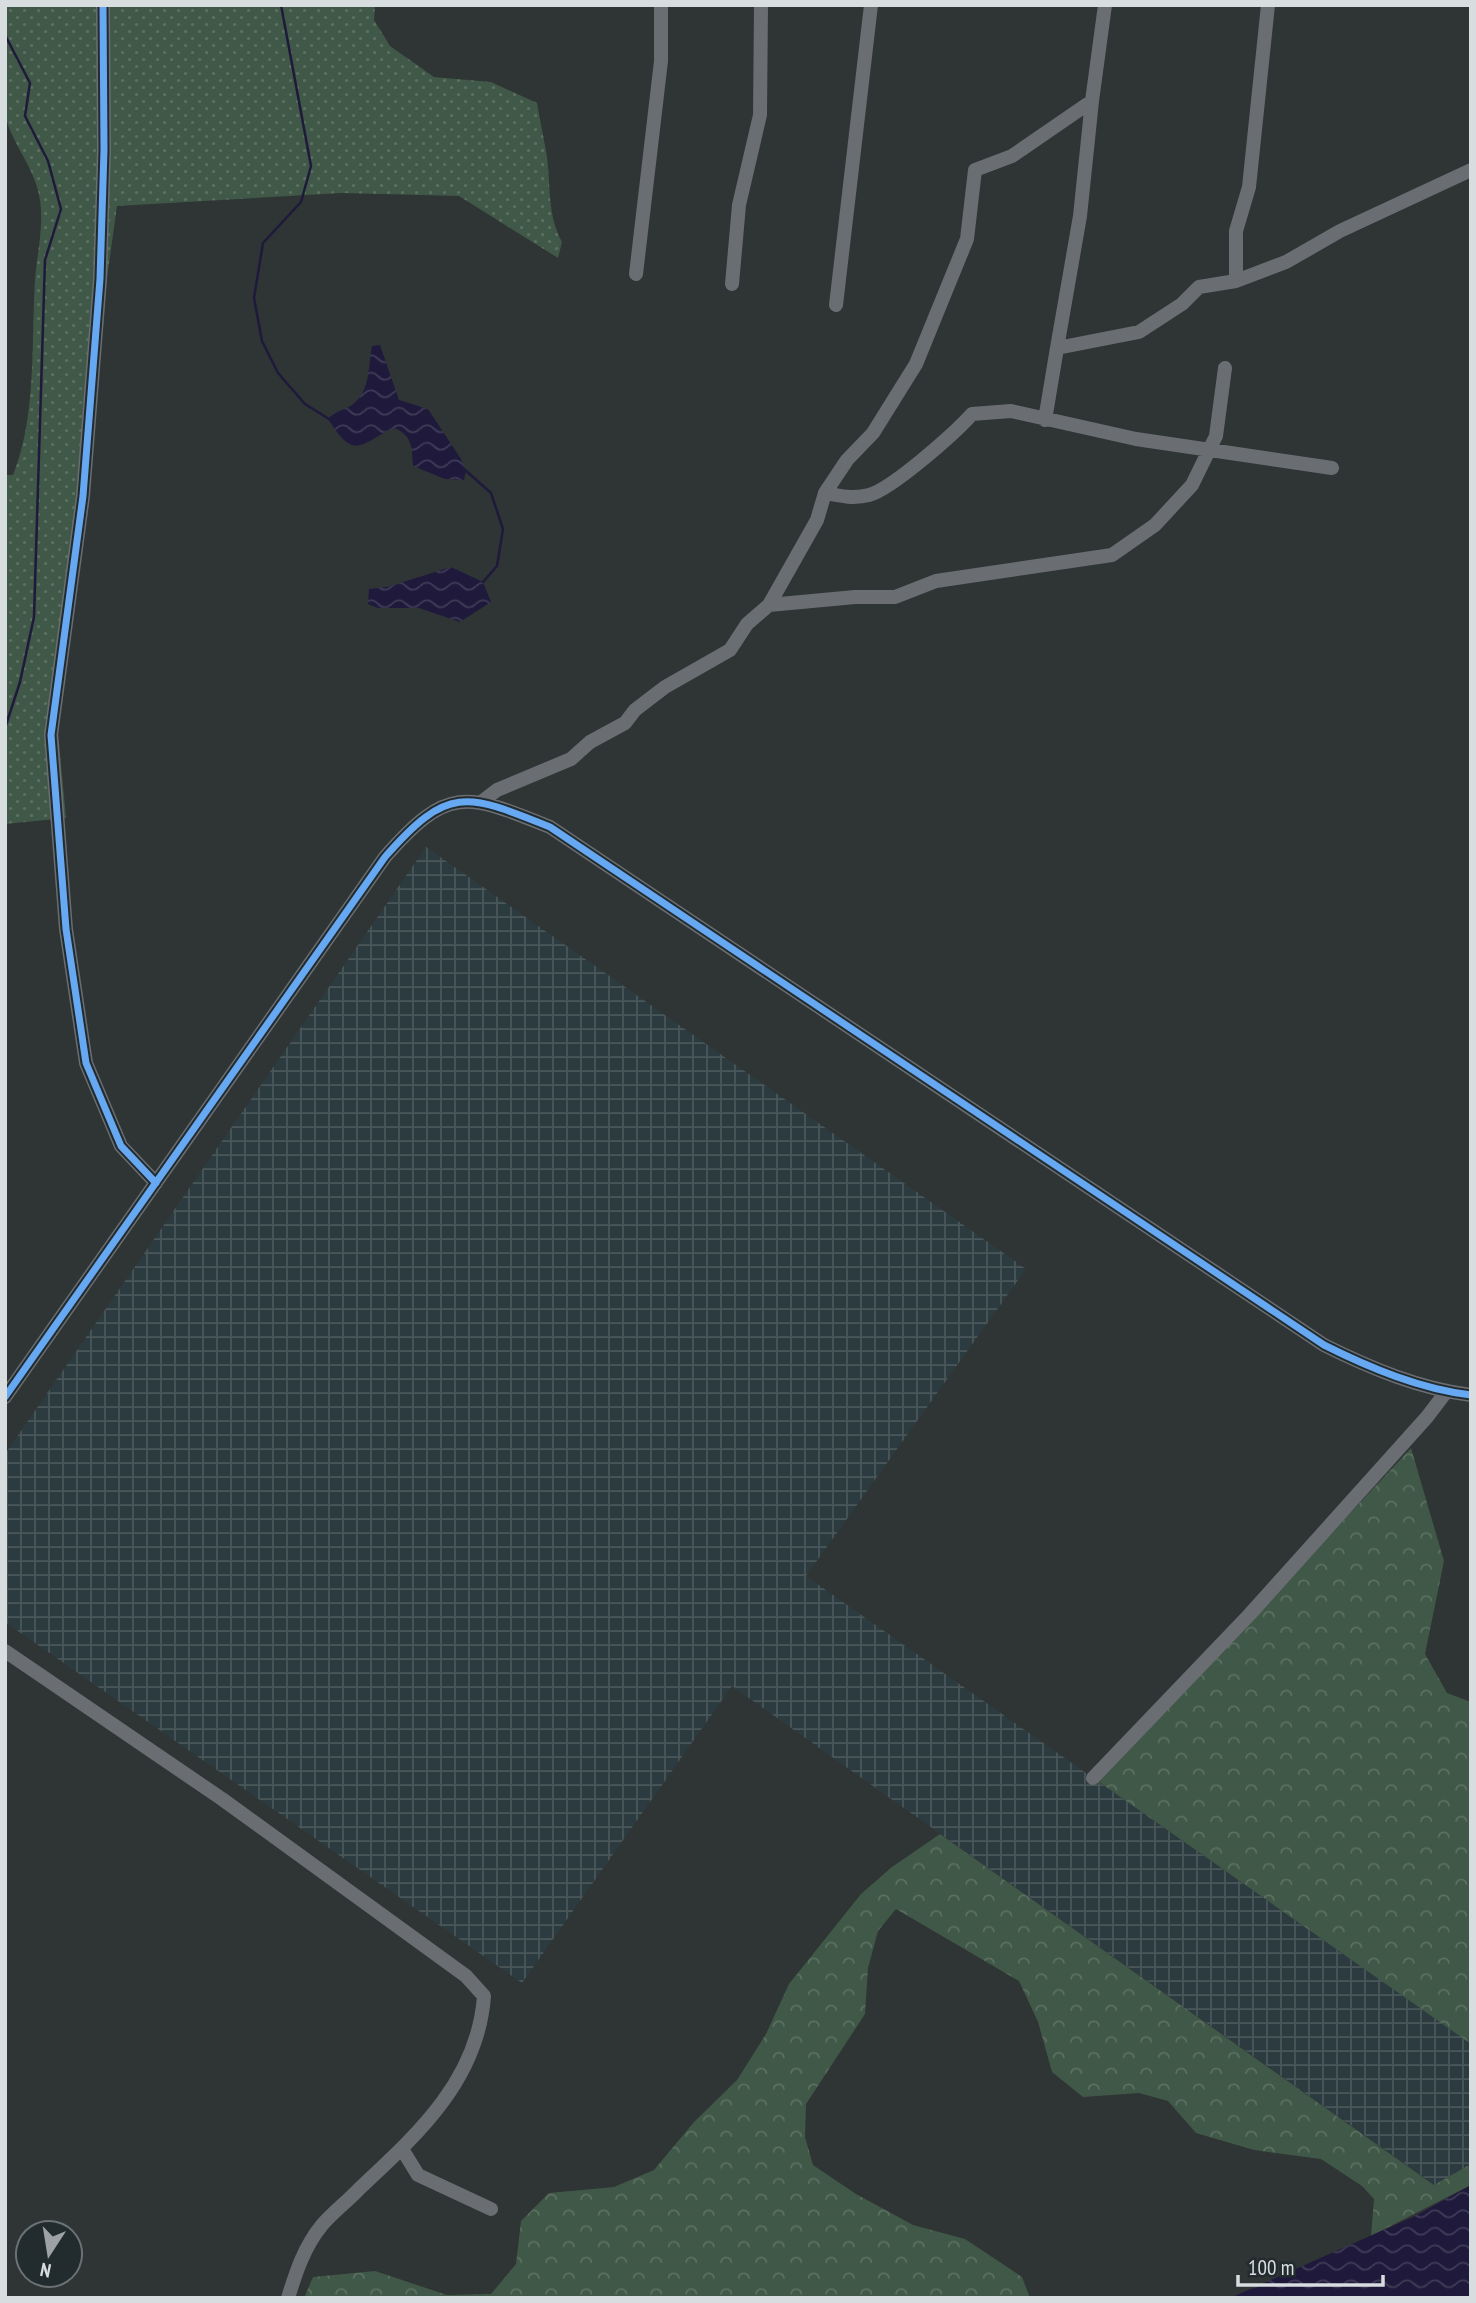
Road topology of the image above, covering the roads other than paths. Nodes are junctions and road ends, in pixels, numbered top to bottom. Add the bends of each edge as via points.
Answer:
1 (103, 5) edge
2 (661, 5) edge
3 (761, 5) edge
4 (871, 5) edge
5 (1105, 5) edge
6 (1268, 5) edge
7 (1092, 102) junction
8 (1471, 170) edge
9 (636, 274) dead end
10 (1236, 281) junction
11 (732, 284) dead end
12 (836, 305) dead end
13 (1057, 348) junction
14 (1224, 368) dead end
15 (1045, 420) junction
16 (1209, 448) junction
17 (1332, 468) dead end
18 (825, 494) junction
19 (769, 605) junction
20 (480, 803) junction
21 (156, 1183) junction
22 (1446, 1392) junction
23 (1471, 1395) edge
24 (5, 1397) edge
25 (5, 1651) edge
26 (1093, 1778) dead end
27 (402, 2149) junction
28 (491, 2209) dead end
29 (288, 2298) edge

1 - 21 street via 100,279 83,496 51,735 66,929 86,1063 121,1146
2 - 9 street via 661,61
3 - 11 street via 761,115 739,205
4 - 12 street
5 - 7 street
6 - 10 street via 1249,187 1236,231
7 - 13 street via 1080,216
7 - 18 street via 1012,156 975,170 967,239 916,364 873,433 847,460
8 - 10 street via 1340,231 1286,262
10 - 13 street via 1199,287 1139,332
13 - 15 street
14 - 16 street via 1216,436
15 - 16 street
15 - 18 street via 1011,411 972,414 952,437 872,495
16 - 17 street
16 - 19 street via 1192,485 1155,525 1112,555 936,581 895,597
18 - 19 street via 817,520
19 - 20 street via 747,624 730,650 665,687 625,723 590,742 571,759 497,790
20 - 21 street via 457,802 436,808 416,821 385,856
20 - 22 street via 550,827 1324,1345 1362,1364
21 - 24 street
22 - 23 street
22 - 26 street via 1250,1614
25 - 27 street via 233,1807 467,1976 484,1996 482,2026 448,2098
27 - 28 street via 418,2175
27 - 29 street via 321,2226 300,2259

